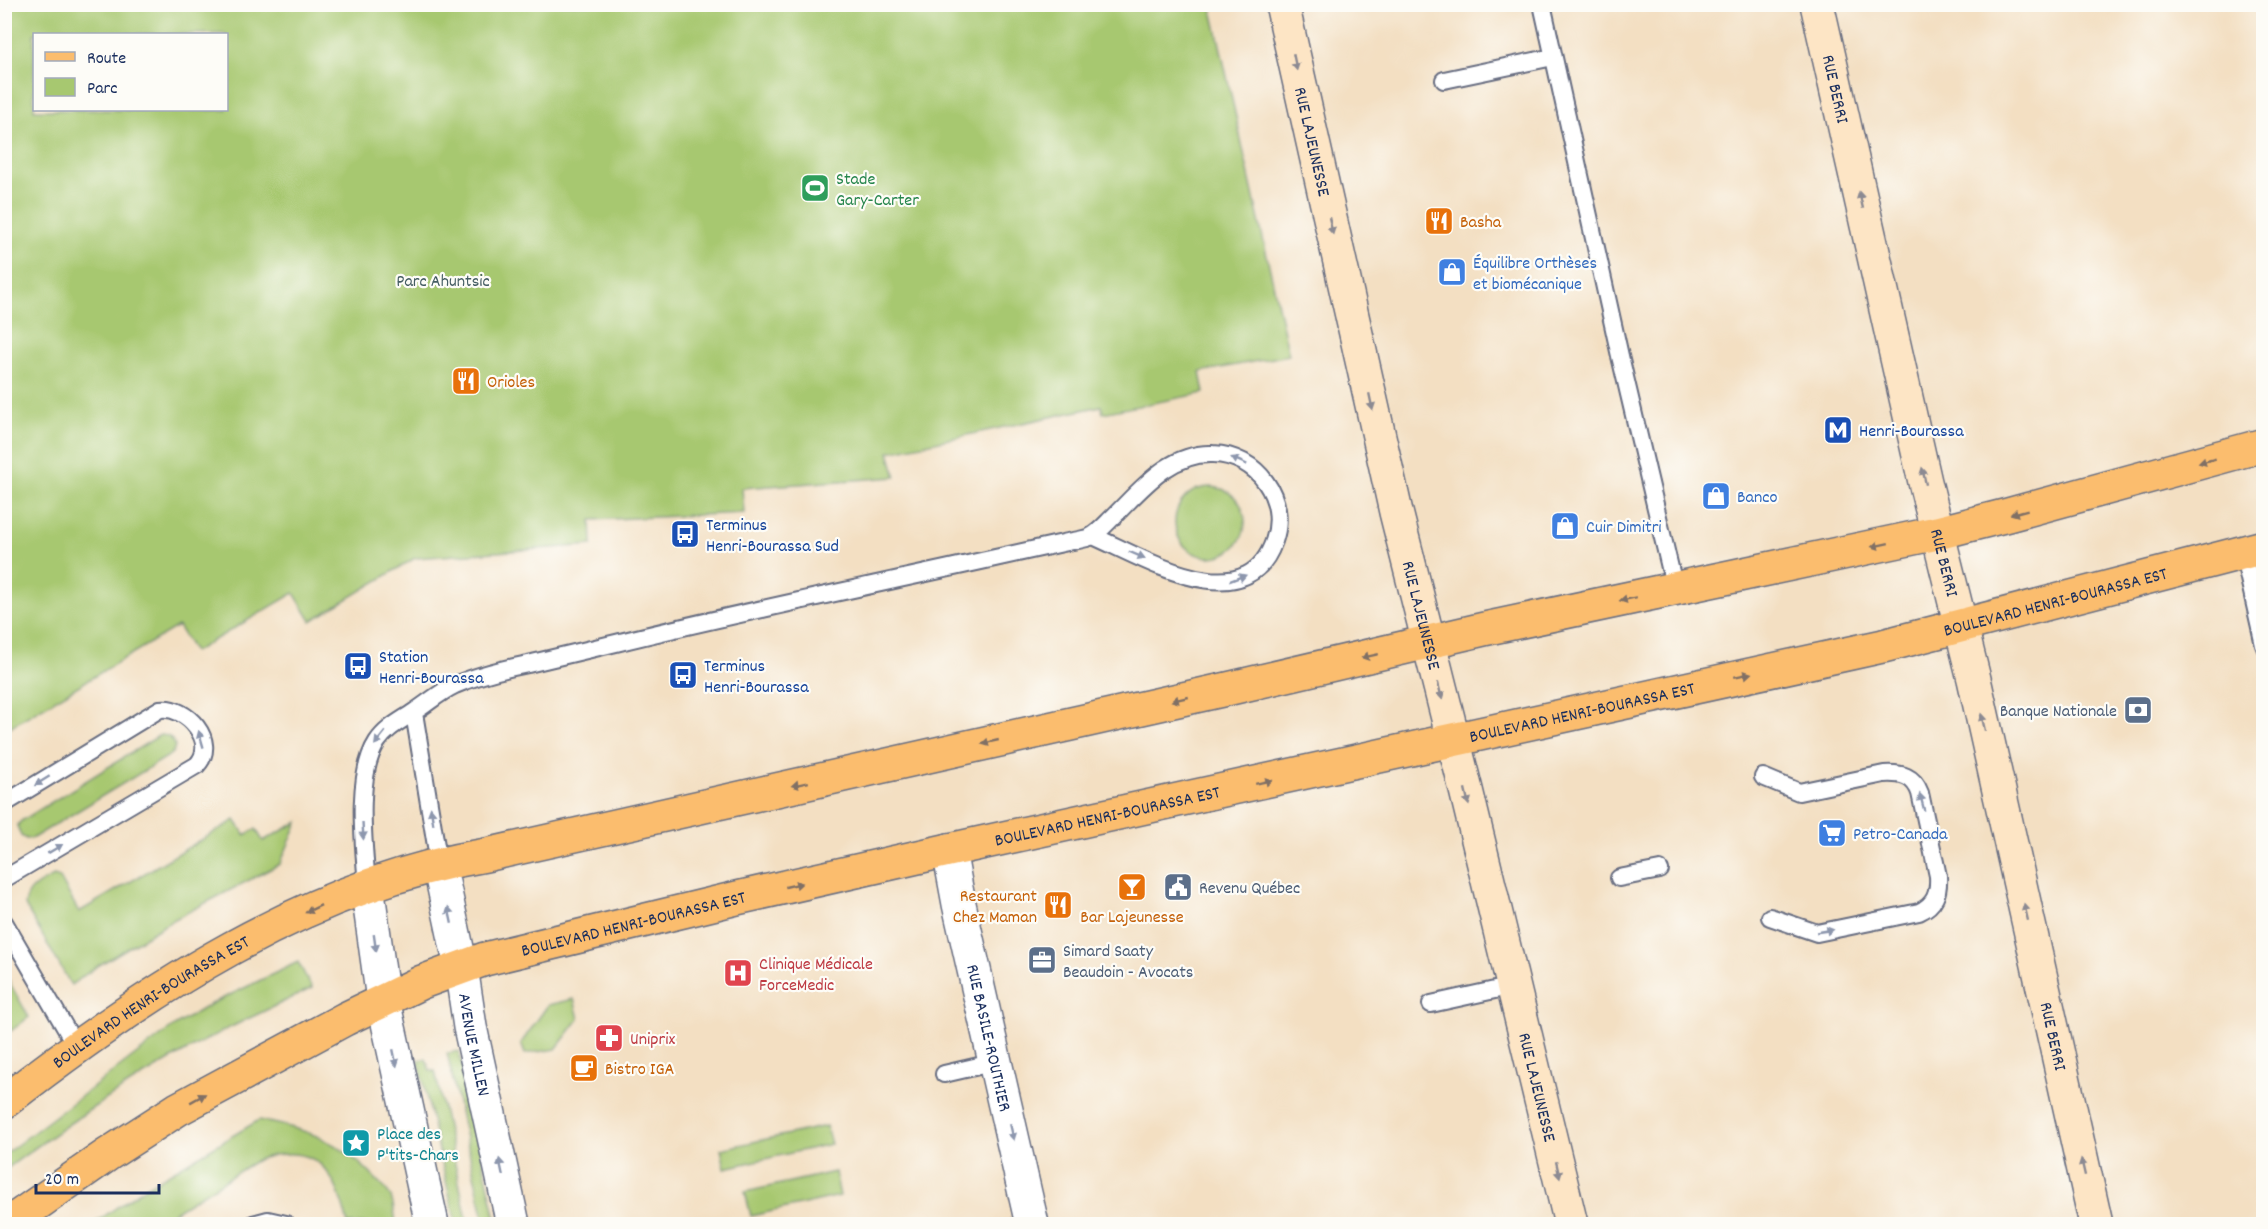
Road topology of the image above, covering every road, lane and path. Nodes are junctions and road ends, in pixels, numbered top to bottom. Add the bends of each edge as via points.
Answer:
1 (1282, 4) edge
2 (1542, 4) edge
3 (1817, 4) edge
4 (1553, 57) junction
5 (1444, 80) dead end
6 (2264, 446) edge
7 (1937, 532) junction
8 (1093, 536) junction
9 (2253, 549) edge
10 (1675, 589) junction
11 (1960, 625) junction
12 (1427, 643) junction
13 (2264, 645) edge
14 (414, 712) junction
15 (1452, 740) junction
16 (1763, 777) dead end
17 (4, 804) edge
18 (949, 850) junction
19 (440, 864) junction
20 (1660, 870) dead end
21 (1619, 878) dead end
22 (4, 879) edge
23 (366, 885) junction
24 (1770, 917) dead end
25 (4, 922) edge
26 (461, 967) junction
27 (1513, 986) junction
28 (383, 1000) junction
29 (1431, 1004) dead end
30 (77, 1048) junction
31 (996, 1062) junction
32 (944, 1074) dead end
33 (4, 1102) edge
34 (8, 1224) edge
35 (253, 1224) edge
36 (286, 1224) edge
37 (432, 1224) edge
38 (513, 1224) edge
39 (1032, 1224) edge
40 (1571, 1224) edge
41 (2096, 1224) edge

1 -> 12 main road, RUE LAJEUNESSE
2 - 4 lane
7 -> 3 main road, RUE BERRI
4 - 5 lane
4 - 10 lane
6 -> 7 main road, BOULEVARD HENRI-BOURASSA EST
7 -> 10 main road, BOULEVARD HENRI-BOURASSA EST
7 - 11 main road, RUE BERRI
8 -> 8 lane via 1181,574 1215,582 1230,581 1246,575 1268,556 1278,522 1276,503 1260,474 1247,463 1229,456 1191,455 1162,470
8 - 14 lane via 496,671 452,686
9 - 11 main road, BOULEVARD HENRI-BOURASSA EST
9 - 13 lane
10 -> 12 main road, BOULEVARD HENRI-BOURASSA EST
15 -> 11 main road, BOULEVARD HENRI-BOURASSA EST via 1883,646
41 -> 11 main road, RUE BERRI
12 -> 15 main road, RUE LAJEUNESSE
12 -> 19 main road, BOULEVARD HENRI-BOURASSA EST
19 -> 14 lane
14 -> 23 lane via 384,732 369,758 363,804
18 -> 15 main road, BOULEVARD HENRI-BOURASSA EST
15 -> 27 main road, RUE LAJEUNESSE
24 -> 16 lane via 1817,933 1919,912 1927,909 1939,890 1920,793 1911,778 1884,774 1799,792
22 -> 17 lane via 197,765 204,754 201,735 196,725 179,711 160,709
26 -> 18 main road, BOULEVARD HENRI-BOURASSA EST via 725,900
18 - 31 street, RUE BASILE-ROUTHIER
19 - 23 main road, BOULEVARD HENRI-BOURASSA EST
26 -> 19 street, AVENUE MILLEN
20 - 21 lane
23 -> 28 street
23 -> 30 main road, BOULEVARD HENRI-BOURASSA EST via 208,963 143,1001
25 - 30 lane
26 - 28 main road, BOULEVARD HENRI-BOURASSA EST
38 -> 26 street, AVENUE MILLEN
27 - 29 lane
27 -> 40 main road, RUE LAJEUNESSE
34 -> 28 main road, BOULEVARD HENRI-BOURASSA EST via 177,1109
28 -> 37 street
30 - 33 main road, BOULEVARD HENRI-BOURASSA EST
31 - 32 lane
31 -> 39 street, RUE BASILE-ROUTHIER
35 - 36 lane via 268,1220

